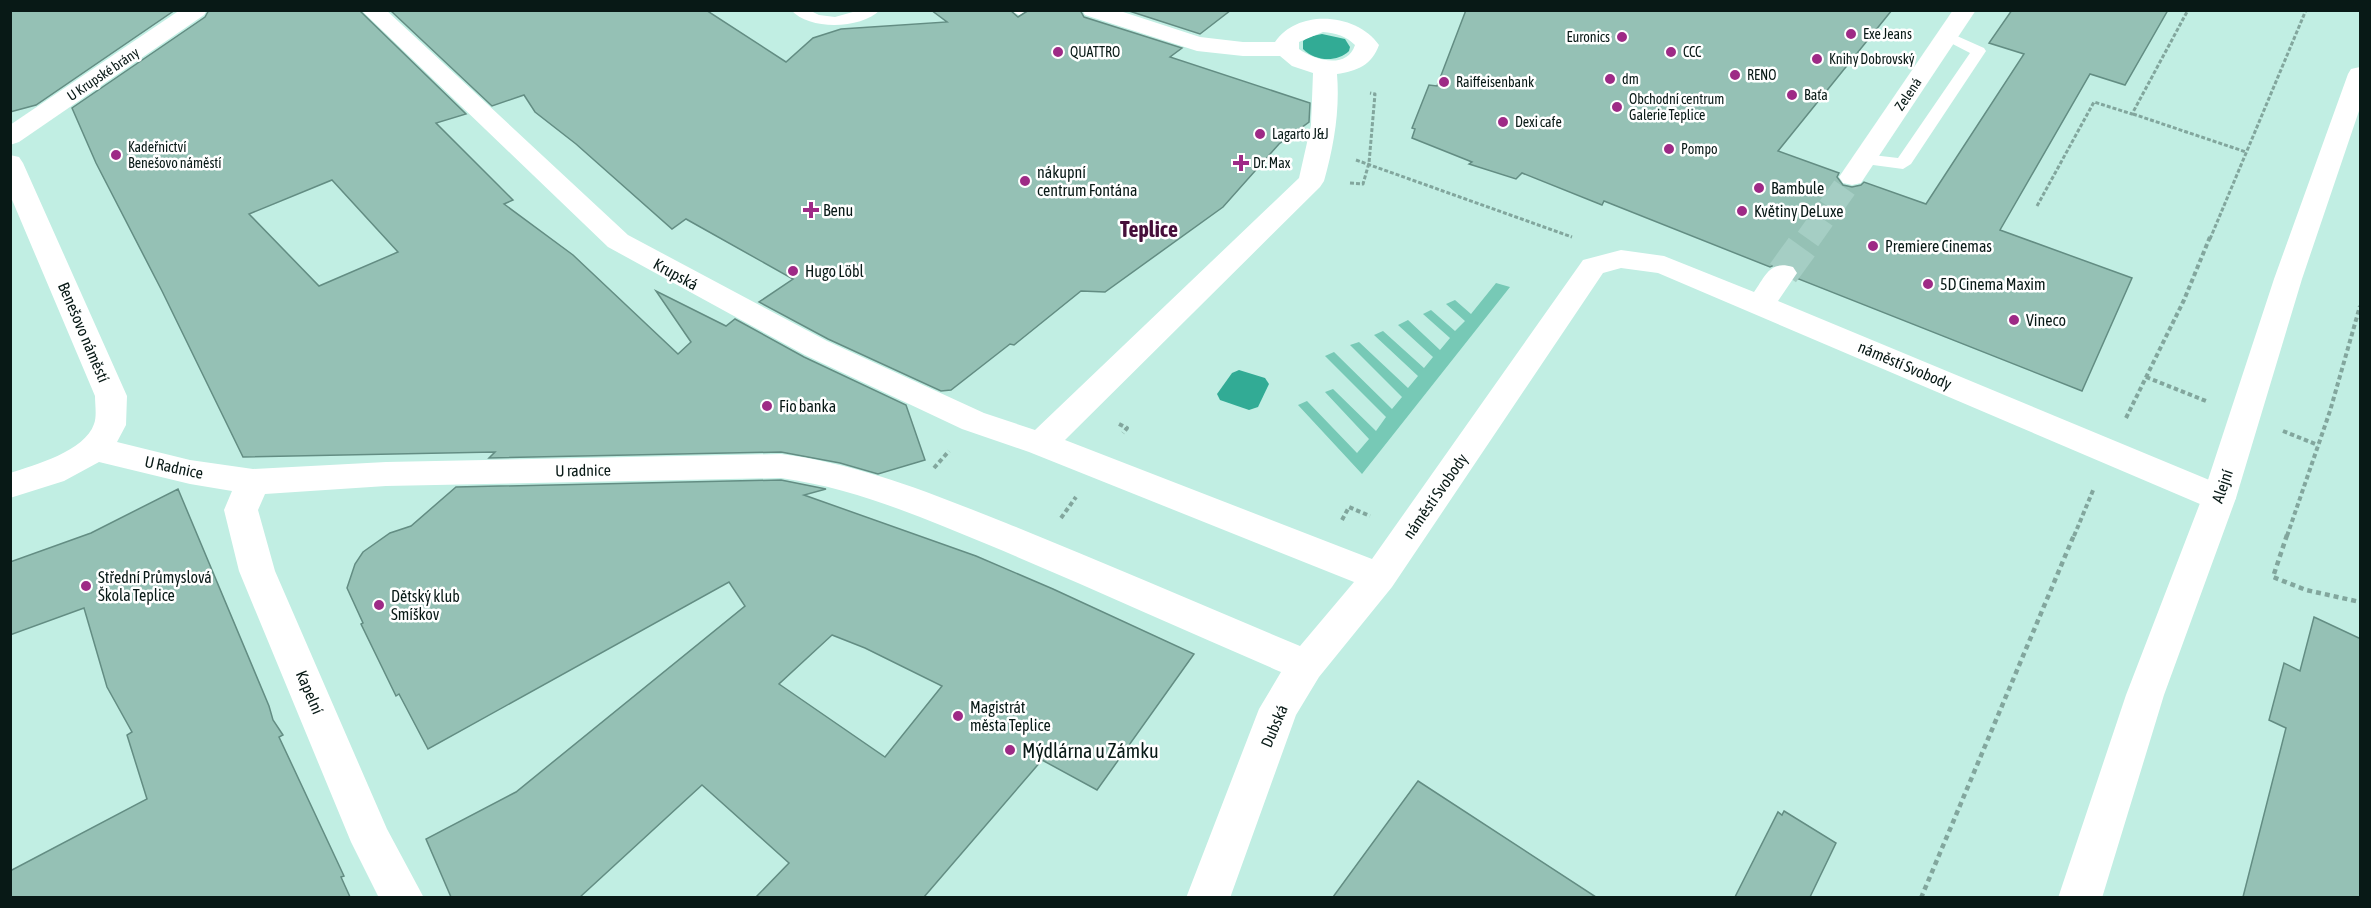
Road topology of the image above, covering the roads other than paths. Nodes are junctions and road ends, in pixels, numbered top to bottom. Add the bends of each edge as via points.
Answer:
1 (196, 10) edge
2 (372, 10) edge
3 (798, 10) edge
4 (873, 10) edge
5 (1093, 10) edge
6 (1965, 10) edge
7 (1948, 36) junction
8 (1287, 49) junction
9 (1325, 67) junction
10 (2361, 74) edge
11 (10, 137) edge
12 (10, 163) edge
13 (1858, 168) joint
14 (1783, 273) tunnel mouth
15 (1753, 301) junction
16 (1041, 444) junction
17 (96, 449) junction
18 (254, 482) junction
19 (10, 486) edge
20 (2218, 498) junction
21 (1379, 577) junction
22 (1306, 666) junction
23 (402, 897) edge
24 (1208, 897) edge
25 (2080, 897) edge

1 - 11 street, U Krupské brány
2 - 16 street, Krupská via 618,241 816,348 973,421
3 - 4 lane via 807,18 823,22
5 - 8 street via 1197,44
6 - 7 street, Zelená
7 - 13 street, Zelená
7 - 13 lane via 1979,51 1903,164
8 - 9 street via 1300,61
8 - 9 street via 1291,35 1299,30 1355,23 1367,45 1366,53 1350,64
9 - 16 street via 1320,153 1311,181
10 - 20 street, Alejní via 2288,279
12 - 17 street, Benešovo náměstí via 111,396 110,427
14 - 15 street
15 - 20 street, náměstí Svobody
15 - 21 street, náměstí Svobody via 1664,265 1621,259 1593,266
16 - 21 street
17 - 18 street, U Radnice via 190,472
17 - 19 street
18 - 22 street, U radnice via 386,474 782,466 815,469 909,499 1038,550
18 - 23 street, Kapelní via 241,510 256,571 372,842
20 - 25 street, Alejní via 2145,695
21 - 22 street, Dubská
22 - 24 street, Dubská via 1279,709

